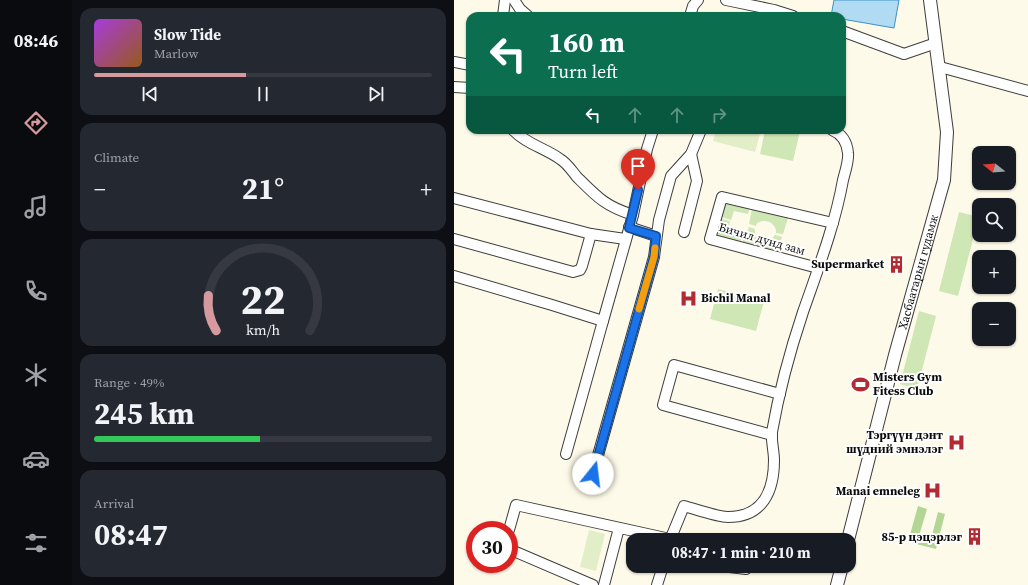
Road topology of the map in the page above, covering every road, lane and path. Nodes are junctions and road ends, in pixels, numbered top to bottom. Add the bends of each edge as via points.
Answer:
1 (505, 0) edge
2 (514, 0) edge
3 (698, 0) edge
4 (726, 0) edge
5 (930, 0) edge
6 (504, 12) edge
7 (523, 12) edge
8 (691, 12) edge
9 (769, 12) edge
10 (846, 32) edge
11 (936, 43) junction
12 (454, 62) edge
13 (466, 64) edge
14 (940, 67) junction
15 (454, 87) edge
16 (466, 88) edge
17 (1028, 91) edge
18 (518, 134) edge
19 (652, 134) edge
20 (698, 134) edge
21 (839, 134) edge
22 (691, 154) junction
23 (454, 198) edge
24 (632, 215) junction
25 (833, 223) junction
26 (629, 228) junction
27 (684, 232) dead end
28 (591, 234) junction
29 (656, 236) junction
30 (454, 239) edge
31 (625, 239) junction
32 (818, 268) junction
33 (454, 276) edge
34 (602, 321) junction
35 (780, 394) junction
36 (772, 435) junction
37 (566, 454) dead end
38 (593, 474) dead end
39 (512, 521) edge
40 (619, 528) junction
41 (640, 533) edge
42 (673, 533) edge
43 (850, 533) edge
44 (518, 553) edge
45 (660, 573) edge
46 (840, 573) edge
47 (593, 585) edge
48 (604, 585) edge
49 (657, 585) edge
50 (837, 585) edge

1 - 6 street
2 - 7 street
3 - 8 street
4 - 9 street
5 - 11 street, Хасбаатарын гудамж
10 - 11 street via 904,54
11 - 14 street, Хасбаатарын гудамж
12 - 13 street
14 - 17 street
14 - 43 street, Хасбаатарын гудамж via 947,132 944,180 895,355
15 - 16 street
18 - 24 street via 561,159 606,203 616,210
19 - 24 street
20 - 22 street
21 - 25 street, Бичил дунд зам via 844,139 848,154
22 - 27 street via 696,181
22 - 29 street via 671,176
23 - 28 street
24 - 26 street
25 - 32 street, Бичил дунд зам
25 - 32 street, Бичил дунд зам via 722,197 710,239
26 - 29 street
26 - 31 street
28 - 30 street via 582,266 580,270 573,272
28 - 31 street
29 - 38 street via 654,257
31 - 34 street
32 - 35 street, Бичил дунд зам via 796,332
33 - 34 street
34 - 37 street
35 - 36 street, Бичил дунд зам
35 - 36 street via 674,366 663,405
36 - 42 street, Бичил дунд зам via 774,460 771,487 763,504 749,513 727,517 684,506
39 - 40 street via 516,505
40 - 41 street
40 - 48 street
44 - 47 street
45 - 49 street
46 - 50 street

